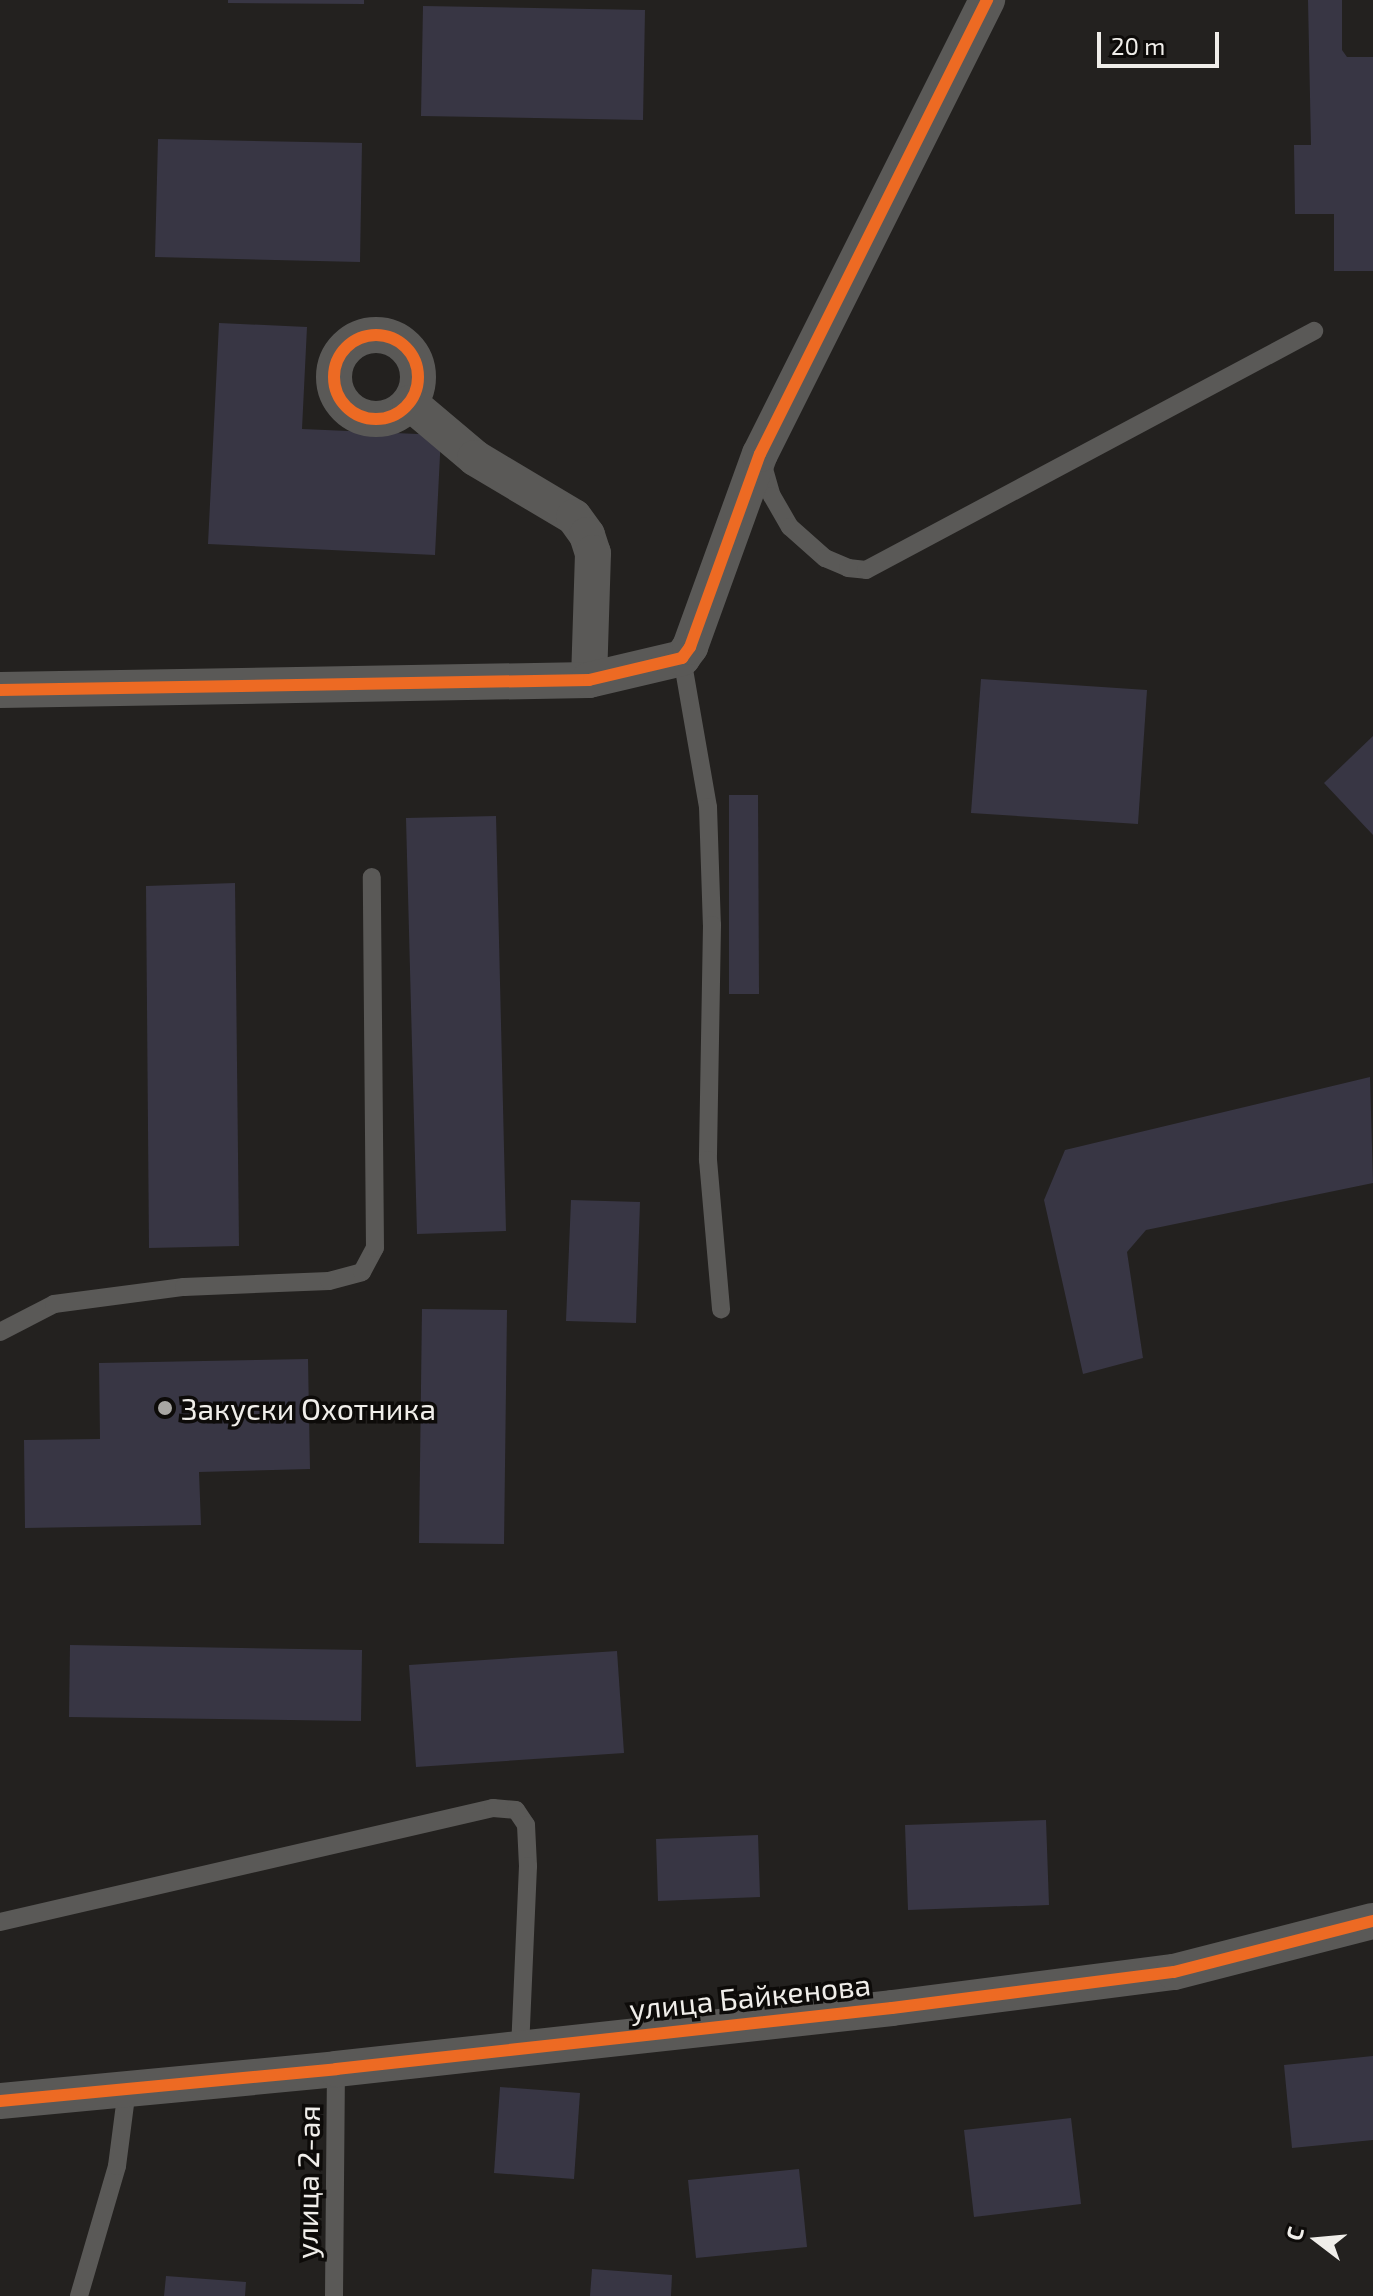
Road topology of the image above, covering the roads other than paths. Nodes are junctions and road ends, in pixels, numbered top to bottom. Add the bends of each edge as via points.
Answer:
1 (987, 0) edge
2 (1314, 331) dead end
3 (410, 403) dead end
4 (760, 454) junction
5 (682, 658) junction
6 (589, 680) junction
7 (0, 690) edge
8 (372, 877) dead end
9 (721, 1309) dead end
10 (0, 1332) edge
11 (1373, 1921) edge
12 (0, 1922) edge
13 (520, 2047) junction
14 (336, 2069) junction
15 (127, 2089) junction
16 (0, 2101) edge
17 (79, 2296) edge
18 (334, 2296) edge

1 - 4 street
2 - 4 lane via 866,570 825,558 790,527 772,496
3 - 6 street via 475,458 574,517 587,535 593,553
4 - 5 street
5 - 6 street
5 - 9 lane via 708,807 708,1160
6 - 7 street
8 - 10 lane via 375,1248 362,1272 329,1281 184,1287 54,1304
11 - 13 street, улица Байкенова via 1174,1972
12 - 13 lane via 493,1808 516,1810 526,1825 528,1866
13 - 14 street, улица Байкенова
14 - 15 street, улица Байкенова
14 - 18 lane, улица 2-ая
15 - 16 street, улица Байкенова
15 - 17 lane via 117,2166

